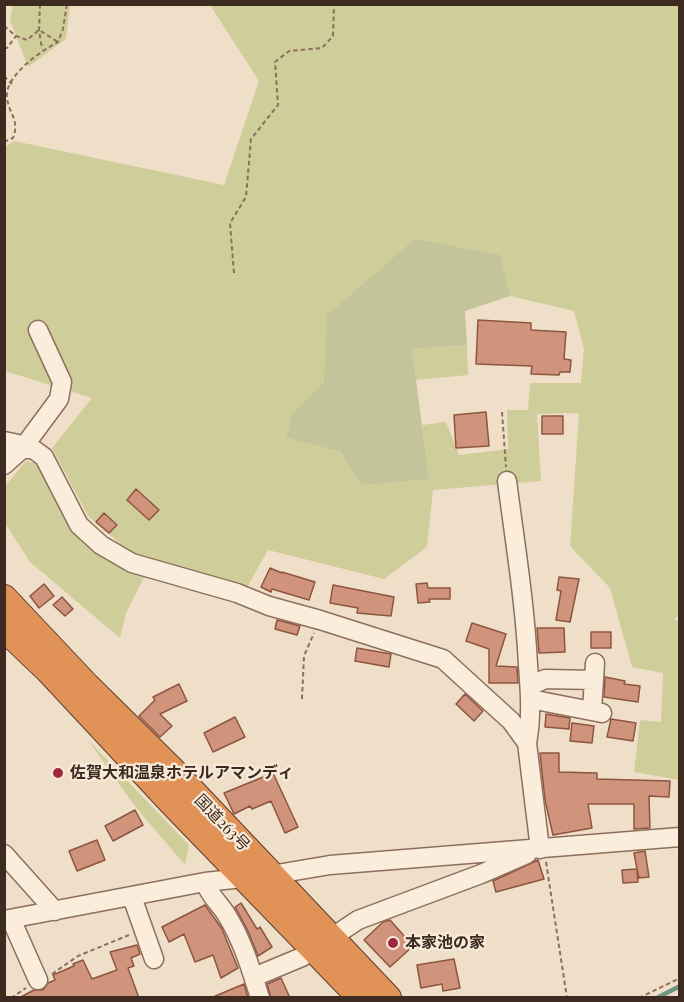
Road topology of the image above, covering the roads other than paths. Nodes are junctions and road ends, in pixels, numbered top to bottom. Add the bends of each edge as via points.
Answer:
1 (38, 330) dead end
2 (4, 441) edge
3 (22, 449) junction
4 (4, 465) edge
5 (507, 482) road end
6 (4, 598) edge
7 (11, 629) edge
8 (530, 692) junction
9 (527, 743) junction
10 (680, 837) edge
11 (540, 849) junction
12 (4, 854) edge
13 (271, 875) junction
14 (244, 877) junction
15 (205, 882) junction
16 (132, 897) junction
17 (55, 911) junction
18 (8, 919) edge
19 (322, 943) junction
20 (154, 959) dead end
21 (254, 977) junction
22 (38, 980) road end
23 (260, 998) edge
24 (361, 998) edge
25 (388, 998) edge

1 - 3 street via 62,382 59,399
2 - 3 street
3 - 4 street
3 - 9 street via 33,449 44,457 80,525 111,551 132,563 237,592 269,606 443,659 512,721
5 - 8 street via 526,622
6 - 7 highway, 国道263号
7 - 13 highway, 国道263号
7 - 14 highway, 国道263号
8 - 8 street via 545,679 594,672 597,712
8 - 9 street
9 - 11 street
10 - 11 street
11 - 13 street via 330,865
11 - 19 street via 358,920
12 - 17 street
13 - 14 street
13 - 19 highway, 国道263号
14 - 15 street
14 - 19 highway, 国道263号
15 - 16 street
15 - 21 street via 241,941
16 - 17 street
16 - 20 street
17 - 18 street
18 - 22 street
19 - 21 street via 302,957
19 - 24 highway, 国道263号
19 - 25 highway, 国道263号
21 - 23 street

